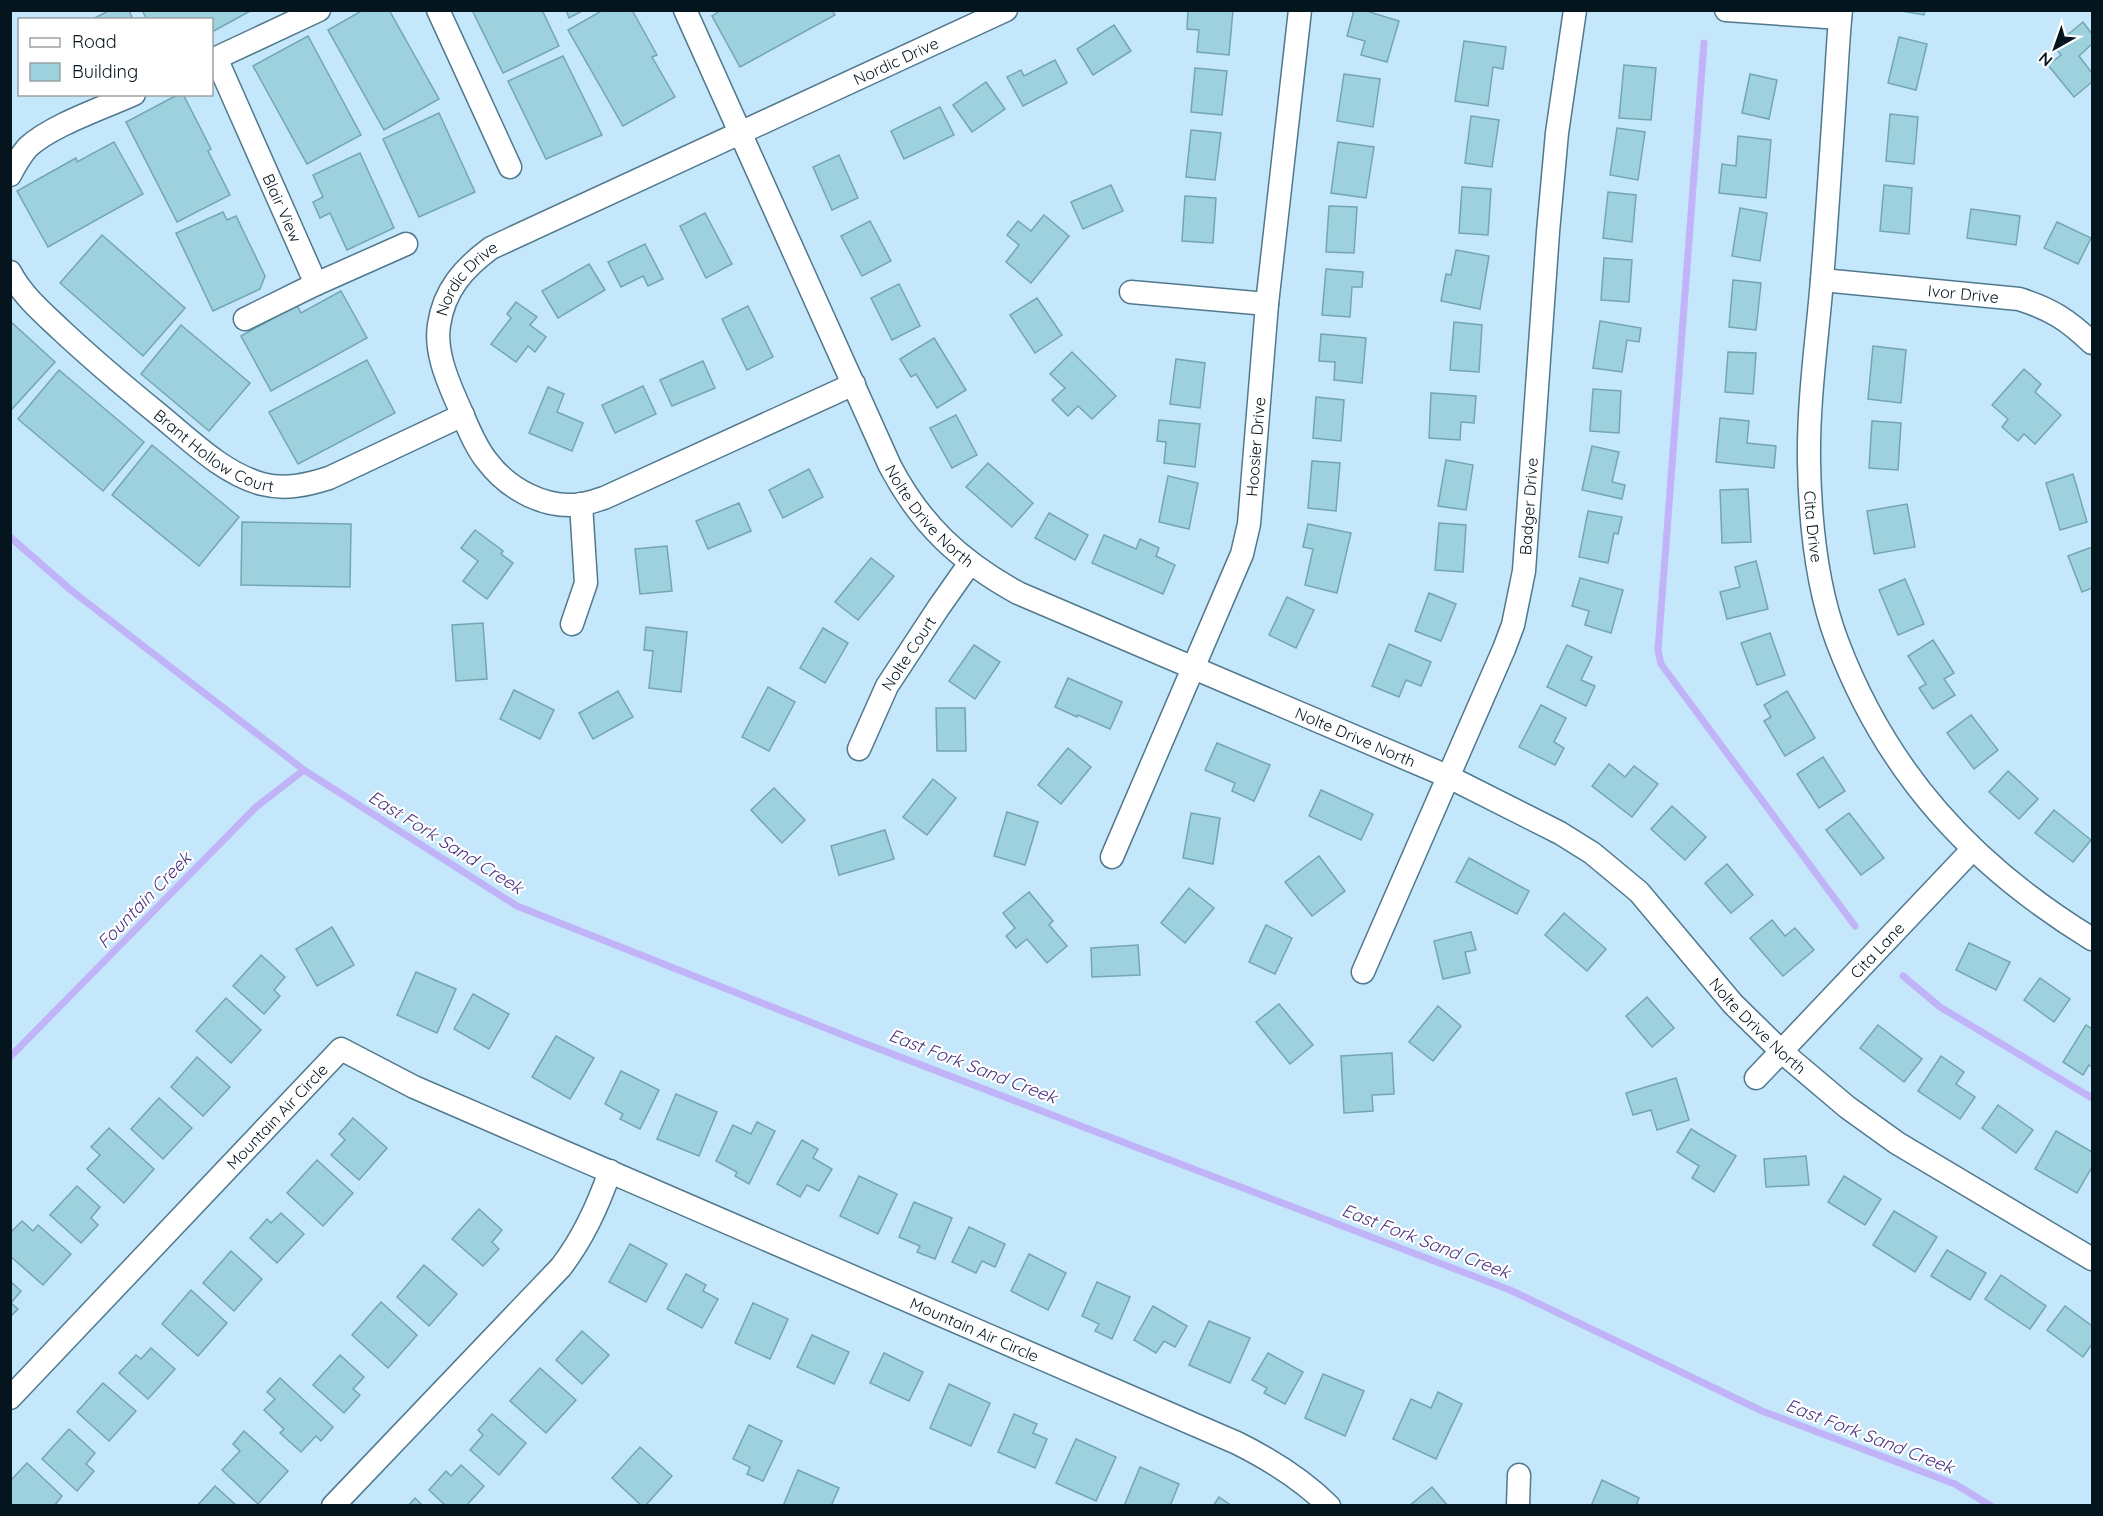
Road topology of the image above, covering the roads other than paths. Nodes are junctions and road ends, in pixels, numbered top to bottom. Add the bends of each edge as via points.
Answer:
1 (319, 10) edge
2 (438, 10) edge
3 (686, 10) edge
4 (1006, 10) edge
5 (1300, 10) edge
6 (1575, 10) edge
7 (1726, 10) edge
8 (1841, 14) edge
9 (214, 59) edge
10 (130, 96) edge
11 (742, 134) junction
12 (510, 166) dead end
13 (10, 175) edge
14 (406, 244) dead end
15 (10, 272) edge
16 (1822, 280) junction
17 (316, 284) junction
18 (1131, 292) dead end
19 (1267, 304) junction
20 (245, 319) dead end
21 (2092, 343) edge
22 (854, 384) junction
23 (463, 415) junction
24 (581, 504) junction
25 (970, 563) junction
26 (572, 624) dead end
27 (1194, 667) junction
28 (859, 749) dead end
29 (1447, 776) junction
30 (1972, 850) junction
31 (1112, 857) dead end
32 (2092, 939) edge
33 (1363, 972) dead end
34 (1782, 1052) junction
35 (1756, 1078) dead end
36 (610, 1171) junction
37 (2092, 1259) edge
38 (10, 1398) edge
39 (1519, 1475) dead end
40 (333, 1506) edge
41 (1329, 1506) edge
42 (1518, 1506) edge

1 - 9 street
2 - 12 street
3 - 11 street
4 - 11 street, Nordic Drive
5 - 19 street, Hoosier Drive
6 - 29 street, Badger Drive via 1555,155 1519,601 1504,649
7 - 8 street
8 - 16 street, Cita Drive
9 - 17 street, Blair View
10 - 13 street via 54,130 29,147
11 - 22 street, Nolte Drive North
11 - 23 street, Nordic Drive via 491,248 470,264 445,301 438,326 446,375
14 - 17 street
15 - 23 street, Brant Hollow Court via 34,304 101,368 216,461 263,484 287,488 329,478
16 - 21 street, Ivor Drive via 2019,299 2066,320
16 - 30 street, Cita Drive via 1809,410 1809,464 1824,594 1836,639 1856,687 1884,737 1944,821
17 - 20 street
18 - 19 street
19 - 27 street, Hoosier Drive via 1249,524 1242,554
22 - 24 street, Nordic Drive via 615,493
22 - 25 street, Nolte Drive North via 904,492 942,540
23 - 24 street, Nordic Drive via 485,459 509,483 536,498
24 - 26 street via 586,583
25 - 27 street, Nolte Drive North via 1018,593
25 - 28 street, Nolte Court via 887,686
27 - 29 street, Nolte Drive North
27 - 31 street, Hoosier Drive
29 - 33 street, Badger Drive
29 - 34 street, Nolte Drive North via 1560,833 1616,872 1660,915 1733,1004
30 - 32 street, Cita Drive via 2033,901
30 - 34 street, Cita Lane
34 - 35 street, Cita Lane
34 - 37 street, Nolte Drive North via 1897,1143
36 - 38 street, Mountain Air Circle via 414,1087 341,1049
36 - 40 street via 589,1225 561,1267
36 - 41 street, Mountain Air Circle via 1237,1443 1295,1476
39 - 42 street

